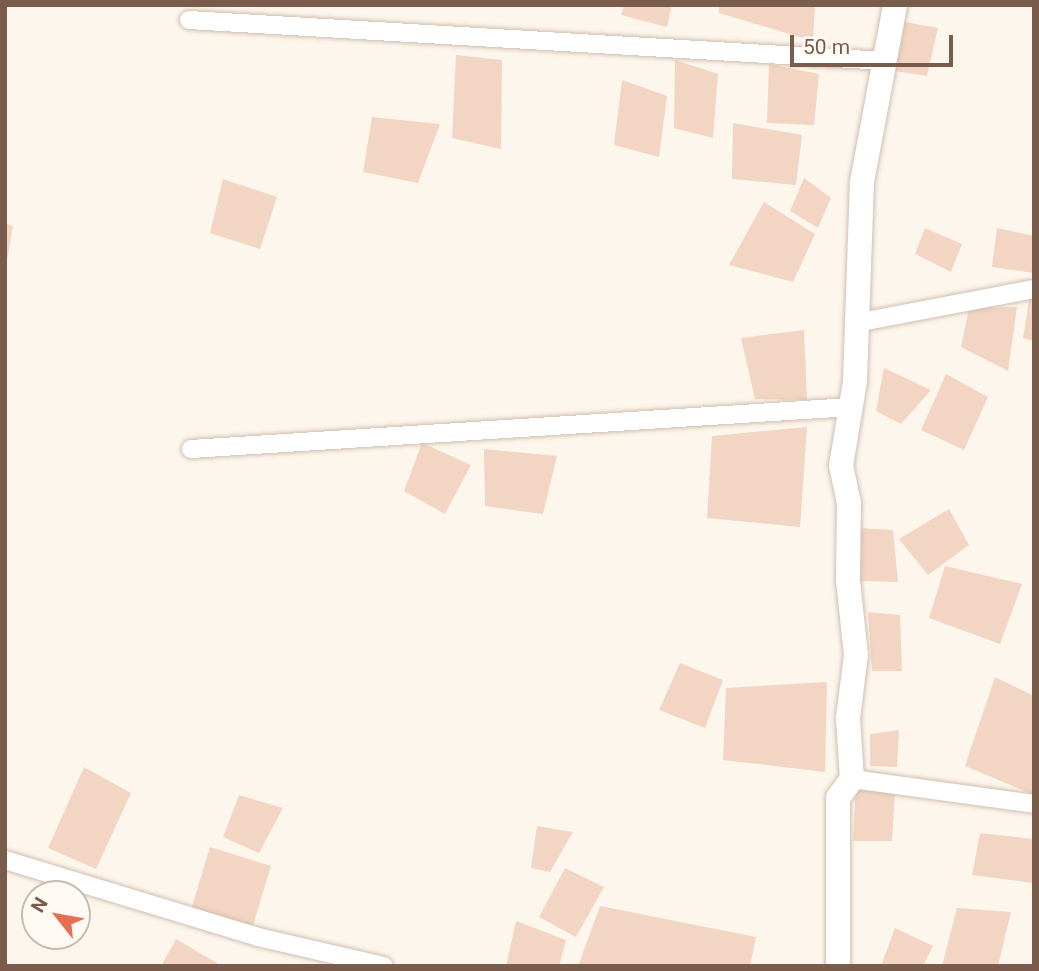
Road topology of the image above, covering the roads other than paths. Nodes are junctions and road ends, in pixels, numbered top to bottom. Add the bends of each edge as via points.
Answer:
1 (895, 5) edge
2 (189, 20) dead end
3 (885, 61) junction
4 (1034, 289) edge
5 (856, 323) junction
6 (851, 407) junction
7 (191, 449) dead end
8 (852, 779) junction
9 (1034, 804) edge
10 (5, 860) edge
11 (384, 966) edge
12 (838, 966) edge

1 - 3 main road
2 - 3 street
3 - 5 main road via 862,182
4 - 5 street
5 - 6 main road
6 - 7 street
6 - 8 main road via 841,466 849,503 848,580 856,655 848,718
8 - 9 street
8 - 12 main road via 838,798
10 - 11 street via 258,937

